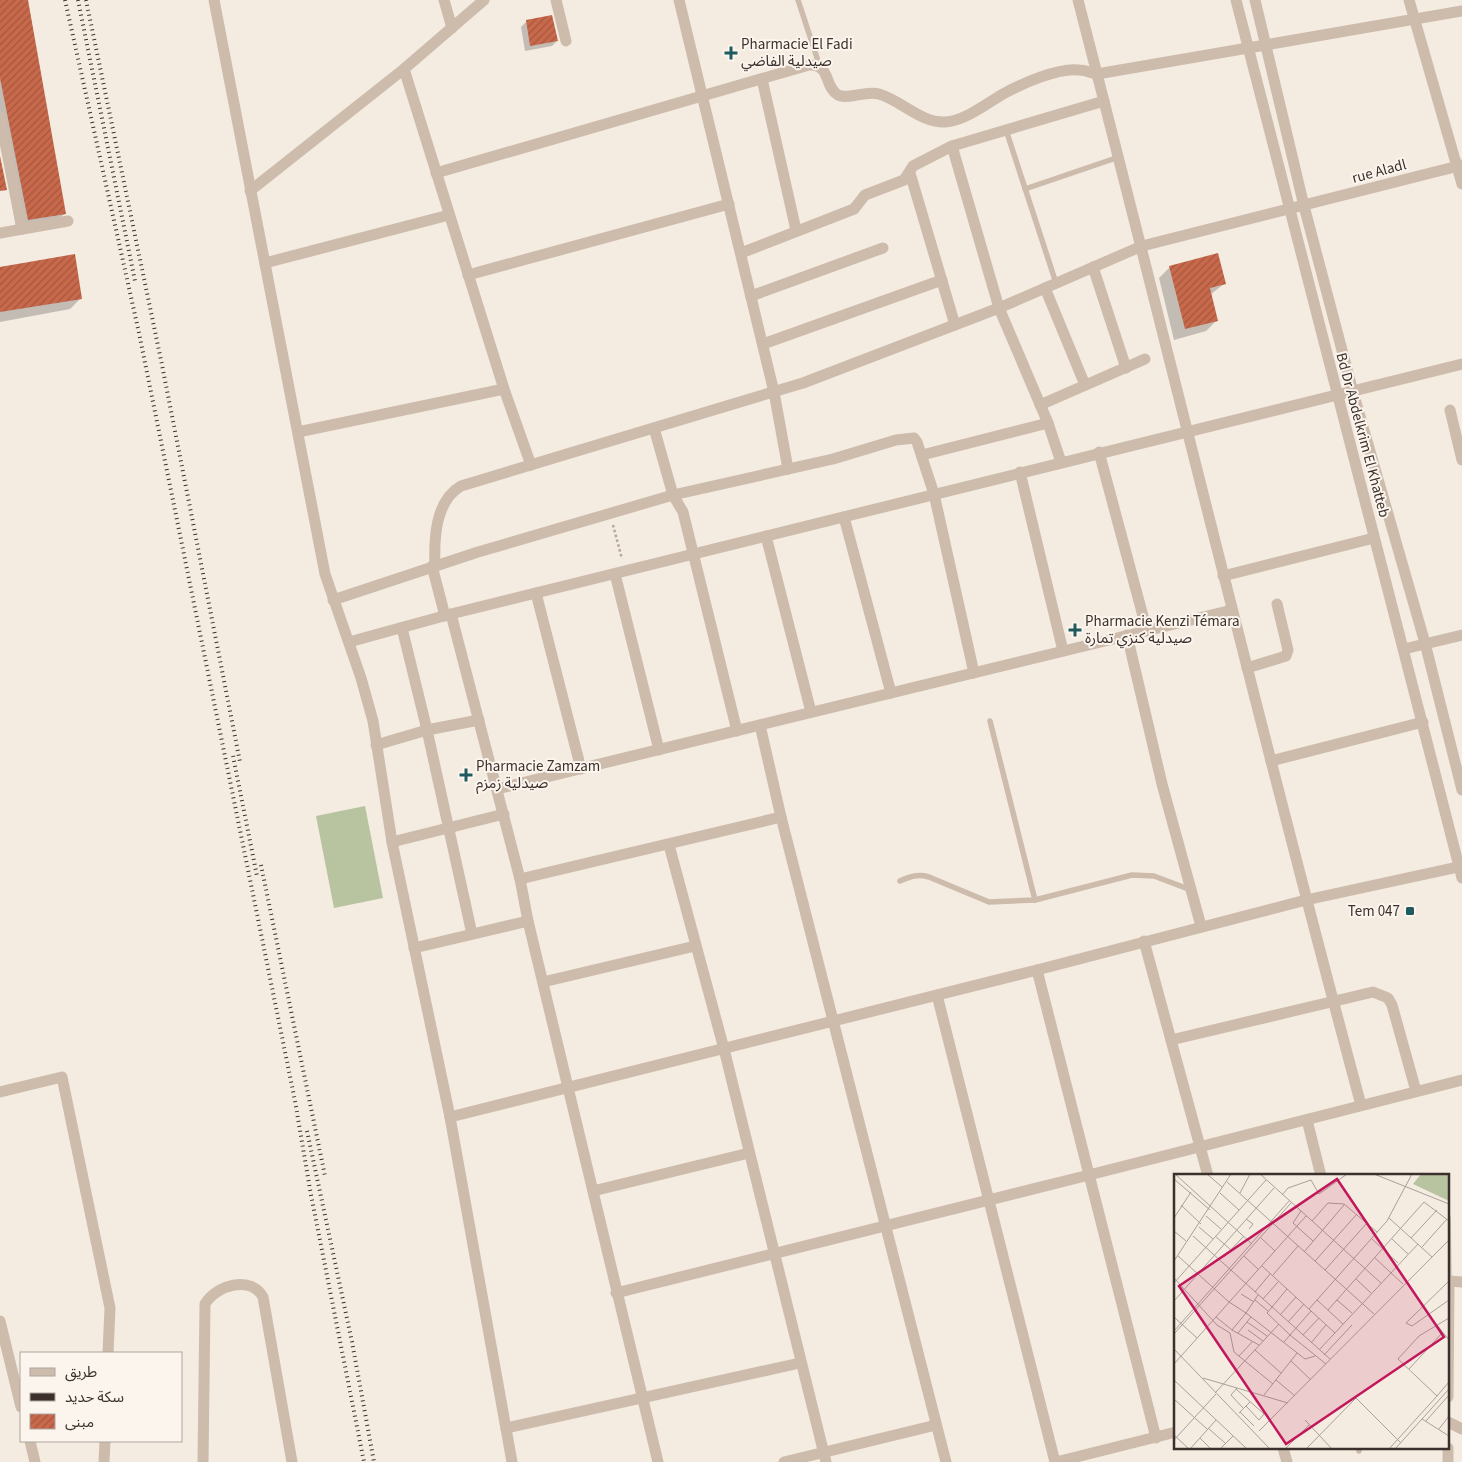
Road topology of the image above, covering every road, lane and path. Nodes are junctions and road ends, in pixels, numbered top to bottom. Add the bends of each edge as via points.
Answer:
1 (214, 0) edge
2 (444, 0) edge
3 (484, 0) edge
4 (556, 0) edge
5 (679, 0) edge
6 (798, 0) edge
7 (1078, 0) edge
8 (1236, 0) edge
9 (1255, 0) edge
10 (1409, 0) edge
11 (1462, 11) edge
12 (1414, 20) junction
13 (452, 28) junction
14 (566, 41) dead end
15 (1266, 45) junction
16 (1248, 48) junction
17 (820, 67) junction
18 (404, 69) junction
19 (1097, 74) junction
20 (762, 79) junction
21 (704, 95) junction
22 (1104, 101) junction
23 (0, 117) edge
24 (1006, 130) junction
25 (952, 146) junction
26 (1119, 158) junction
27 (1459, 166) edge
28 (436, 173) junction
29 (910, 173) junction
30 (1462, 184) edge
31 (1025, 188) junction
32 (250, 191) junction
33 (729, 204) junction
34 (1304, 206) junction
35 (1289, 210) junction
36 (449, 215) junction
37 (68, 221) dead end
38 (22, 229) junction
39 (796, 230) junction
40 (0, 233) edge
41 (1142, 246) junction
42 (883, 248) dead end
43 (741, 254) junction
44 (265, 263) junction
45 (1093, 267) junction
46 (468, 275) junction
47 (942, 280) junction
48 (1056, 283) junction
49 (1045, 288) junction
50 (751, 296) junction
51 (999, 308) junction
52 (955, 325) junction
53 (763, 344) junction
54 (1145, 359) dead end
55 (1462, 364) edge
56 (1126, 368) junction
57 (1085, 385) junction
58 (504, 389) junction
59 (774, 392) junction
60 (1353, 392) junction
61 (1336, 395) junction
62 (1040, 405) junction
63 (1450, 410) dead end
64 (1048, 423) junction
65 (654, 428) junction
66 (1186, 430) junction
67 (298, 432) junction
68 (1099, 452) junction
69 (922, 455) junction
70 (1462, 460) edge
71 (1061, 462) junction
72 (530, 465) junction
73 (788, 469) junction
74 (1020, 472) junction
75 (934, 494) junction
76 (673, 495) junction
77 (609, 512) junction
78 (844, 517) junction
79 (766, 536) junction
80 (1374, 538) junction
81 (693, 555) junction
82 (433, 566) junction
83 (620, 573) junction
84 (1223, 576) junction
85 (536, 593) junction
86 (333, 600) junction
87 (1278, 604) dead end
88 (1232, 610) junction
89 (448, 615) junction
90 (402, 628) junction
91 (1147, 630) junction
92 (1462, 635) edge
93 (1127, 636) junction
94 (349, 642) junction
95 (1425, 643) junction
96 (1404, 649) junction
97 (1063, 651) junction
98 (1247, 668) junction
99 (974, 673) junction
100 (891, 693) junction
101 (811, 712) junction
102 (479, 720) junction
103 (990, 720) dead end
104 (1423, 722) junction
105 (760, 725) junction
106 (427, 730) junction
107 (737, 731) junction
108 (376, 746) junction
109 (659, 750) junction
110 (1270, 761) junction
111 (581, 769) junction
112 (497, 789) junction
113 (1462, 790) edge
114 (504, 814) junction
115 (781, 817) junction
116 (448, 828) junction
117 (392, 842) junction
118 (669, 845) junction
119 (1461, 870) edge
120 (520, 879) junction
121 (900, 881) dead end
122 (1191, 890) junction
123 (1035, 900) junction
124 (1306, 900) junction
125 (528, 921) junction
126 (1201, 926) junction
127 (472, 934) junction
128 (1144, 941) junction
129 (695, 946) junction
130 (414, 948) junction
131 (1037, 970) junction
132 (543, 982) junction
133 (937, 995) junction
134 (1333, 1001) junction
135 (834, 1019) junction
136 (1170, 1040) junction
137 (724, 1049) junction
138 (1462, 1080) edge
139 (569, 1088) junction
140 (1416, 1091) junction
141 (0, 1092) edge
142 (1361, 1105) junction
143 (450, 1117) junction
144 (1307, 1120) junction
145 (1199, 1147) junction
146 (749, 1152) junction
147 (1207, 1174) edge
148 (1320, 1174) edge
149 (1089, 1175) junction
150 (593, 1191) junction
151 (990, 1199) junction
152 (886, 1225) junction
153 (775, 1253) junction
154 (616, 1293) junction
155 (0, 1321) edge
156 (108, 1352) edge
157 (800, 1363) junction
158 (643, 1397) junction
159 (20, 1403) edge
160 (1450, 1423) edge
161 (936, 1425) junction
162 (506, 1428) junction
163 (1462, 1429) edge
164 (1174, 1433) edge
165 (1156, 1438) junction
166 (30, 1442) edge
167 (105, 1442) edge
168 (825, 1457) edge
169 (35, 1462) edge
170 (104, 1462) edge
171 (203, 1462) edge
172 (292, 1462) edge
173 (512, 1462) edge
174 (658, 1462) edge
175 (784, 1462) edge
176 (946, 1462) edge
177 (1055, 1462) edge

1 - 32 street
2 - 13 street
3 - 13 street
4 - 14 street
5 - 21 street
6 - 17 lane
7 - 19 street
8 - 16 street, Bd Dr Abdelkrim El Khatteb
9 - 15 street
10 - 12 street
11 - 12 street
12 - 15 street
12 - 27 street
13 - 18 street
15 - 16 street
15 - 34 street
16 - 19 street
16 - 35 street, Bd Dr Abdelkrim El Khatteb
17 - 19 street via 838,95 879,94 930,121 947,122 972,113 1016,87 1050,74 1078,69
17 - 20 street via 809,65
18 - 28 street
18 - 32 street
19 - 22 street
20 - 21 street
20 - 39 street
21 - 28 street
21 - 33 street
22 - 24 street
22 - 26 street
23 - 38 street
24 - 25 street
24 - 31 lane
25 - 29 street via 913,166
25 - 51 street
26 - 31 lane
26 - 41 street
27 - 30 street
27 - 34 street, rue Aladl
28 - 36 street
29 - 39 street via 904,180 865,195 854,209
29 - 47 street
31 - 48 lane
32 - 44 street
33 - 43 street
33 - 46 street
34 - 35 street, rue Aladl
34 - 60 street
35 - 41 street, rue Aladl
35 - 61 street, Bd Dr Abdelkrim El Khatteb
36 - 44 street
36 - 46 street
37 - 38 street
38 - 40 street
39 - 43 street
41 - 45 street, rue Aladl
41 - 66 street
42 - 50 street
43 - 50 street
44 - 67 street
45 - 48 street, rue Aladl
45 - 56 street
46 - 58 street
47 - 52 street
47 - 53 street
48 - 49 street, rue Aladl
49 - 51 street, rue Aladl
49 - 57 street
50 - 53 street
51 - 52 street, rue Aladl
51 - 62 street
52 - 59 street, rue Aladl
53 - 59 street
54 - 56 street
55 - 60 street
56 - 57 street
57 - 62 street
58 - 67 street
58 - 72 street
59 - 65 street, rue Aladl
59 - 73 street
60 - 61 street
60 - 95 street
61 - 66 street
61 - 80 street, Bd Dr Abdelkrim El Khatteb
62 - 64 street
63 - 70 street
64 - 69 street
64 - 71 street
65 - 72 street, rue Aladl
65 - 76 street
66 - 68 street
66 - 84 street
67 - 86 street via 320,550
68 - 71 street
68 - 91 street
69 - 73 street via 914,438 906,437
69 - 75 street
71 - 74 street
72 - 82 street, rue Aladl via 473,482 449,494 438,518
73 - 76 street
74 - 75 street
74 - 97 street
75 - 78 street
75 - 99 street
76 - 77 street
76 - 81 street via 683,512
77 - 82 street
77 - 83 path
78 - 79 street
78 - 100 street
79 - 81 street
79 - 101 street
80 - 84 street
80 - 96 street, Bd Dr Abdelkrim El Khatteb
81 - 83 street
81 - 107 street
82 - 86 street
82 - 89 street, rue Aladl
83 - 85 street
83 - 109 street
84 - 88 street
85 - 89 street
85 - 111 street
86 - 94 street
87 - 98 street via 1288,650 1286,656
88 - 91 street
88 - 98 street
89 - 90 street
89 - 102 street, rue Aladl
90 - 94 street
90 - 106 street
91 - 93 street
92 - 95 street
93 - 97 street
93 - 122 street
94 - 108 street via 371,714
95 - 96 street
95 - 113 street
96 - 104 street, Bd Dr Abdelkrim El Khatteb
97 - 99 street
98 - 110 street
99 - 100 street
100 - 101 street
101 - 105 street
102 - 106 street
102 - 112 street, rue Aladl
103 - 123 lane
104 - 110 street
104 - 119 street, Bd Dr Abdelkrim El Khatteb
105 - 107 street
105 - 115 street
106 - 108 street
106 - 116 street
107 - 109 street
108 - 117 street
109 - 111 street
110 - 124 street
111 - 112 street
112 - 114 street, rue Aladl
114 - 116 street
114 - 120 street, rue Aladl
115 - 118 street
115 - 135 street
116 - 117 street
116 - 127 street
117 - 130 street
118 - 120 street
118 - 129 street
119 - 124 street
120 - 125 street, rue Aladl
121 - 123 lane via 920,875 941,880 989,902
122 - 123 lane via 1154,876 1132,875
122 - 126 street
124 - 126 street
124 - 134 street
125 - 127 street
125 - 132 street, rue Aladl
126 - 128 street
127 - 130 street
128 - 131 street
128 - 136 street
129 - 132 street
129 - 137 street
130 - 143 street
131 - 133 street
131 - 149 street
132 - 139 street, rue Aladl
133 - 135 street
133 - 151 street
134 - 136 street
134 - 140 street via 1373,992 1388,998
134 - 142 street
135 - 137 street
135 - 152 street
136 - 145 street
137 - 139 street
137 - 146 street
138 - 140 street
139 - 143 street
139 - 150 street, rue Aladl
140 - 142 street
141 - 156 street via 62,1077 110,1308
142 - 144 street
143 - 162 street
144 - 145 street
144 - 148 street
145 - 147 street
145 - 149 street
146 - 150 street
146 - 153 street
149 - 151 street
149 - 165 street
150 - 154 street, rue Aladl
151 - 152 street
151 - 177 street
152 - 153 street
152 - 161 street
153 - 154 street
153 - 157 street
154 - 158 street, rue Aladl
155 - 159 street
157 - 158 street
157 - 168 street
158 - 162 street
158 - 174 street, rue Aladl
160 - 163 street
161 - 168 street
161 - 176 street
162 - 173 street
164 - 165 street
165 - 177 street
166 - 169 street
167 - 170 street
168 - 175 street
171 - 172 street via 205,1304 222,1289 250,1285 257,1288 263,1297

